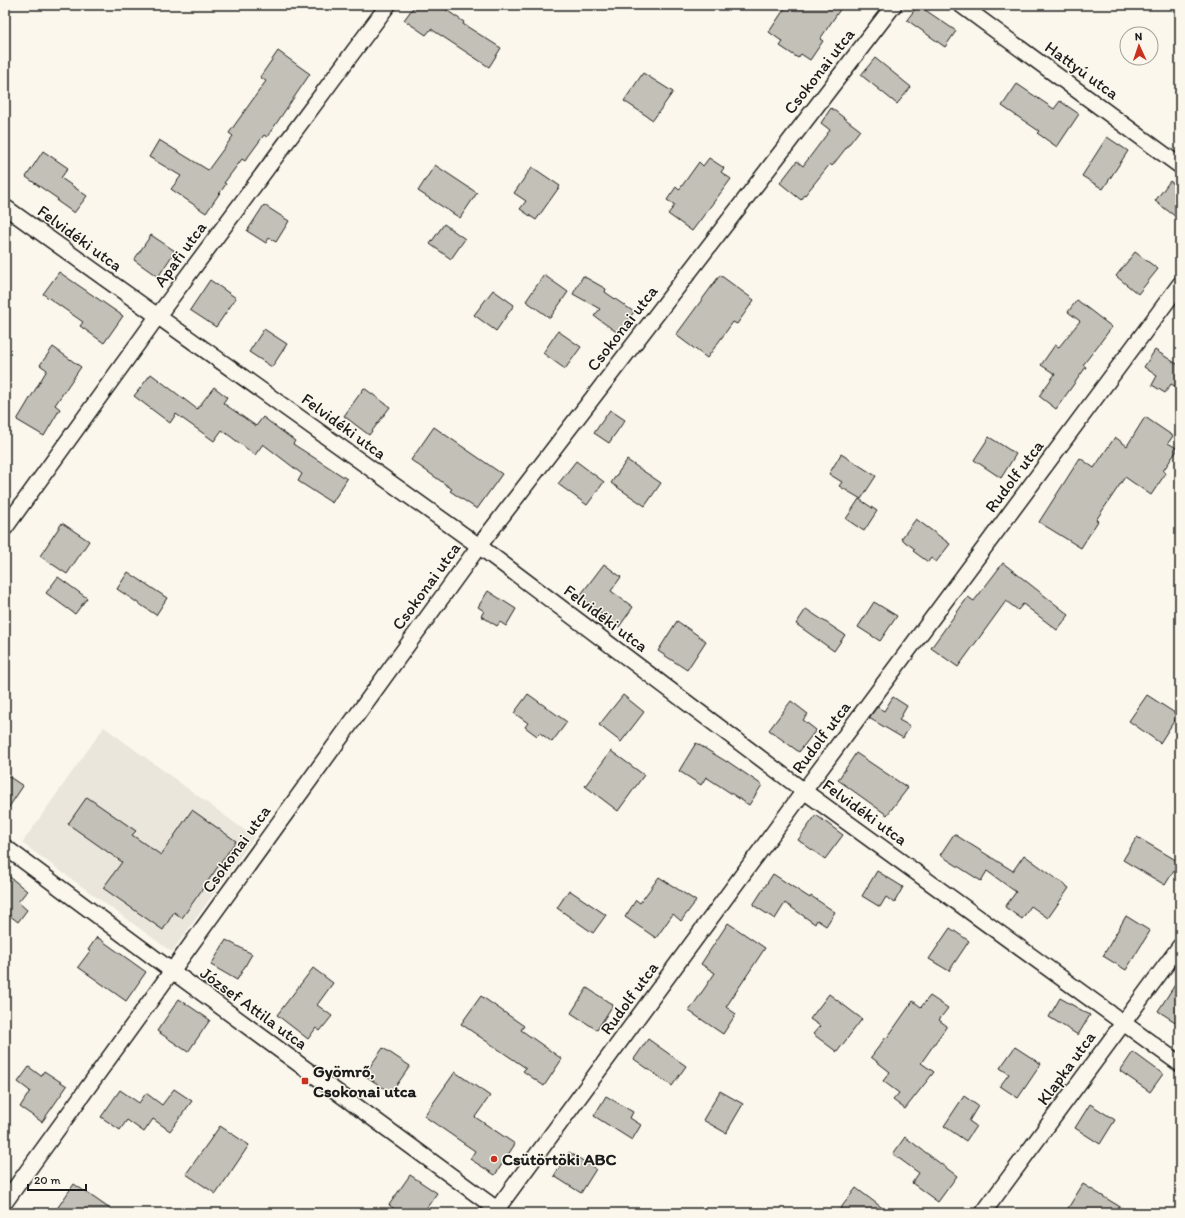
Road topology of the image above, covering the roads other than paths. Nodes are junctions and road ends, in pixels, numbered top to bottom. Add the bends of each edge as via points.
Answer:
1 (388, 5) edge
2 (894, 5) edge
3 (961, 5) edge
4 (1180, 166) edge
5 (5, 207) edge
6 (1180, 284) edge
7 (158, 316) junction
8 (5, 528) edge
9 (479, 546) junction
10 (804, 791) junction
11 (5, 847) edge
12 (1180, 946) edge
13 (172, 971) junction
14 (1123, 1022) junction
15 (1180, 1064) edge
16 (5, 1202) edge
17 (498, 1212) edge
18 (983, 1213) edge

1 - 7 street, Apafi utca
2 - 9 street, Csokonai utca
3 - 4 street, Hattyú utca
5 - 7 street, Felvidéki utca
6 - 10 street, Rudolf utca
7 - 8 street, Apafi utca
7 - 9 street, Felvidéki utca
9 - 10 street, Felvidéki utca
9 - 13 street, Csokonai utca
10 - 14 street, Felvidéki utca
10 - 17 street, Rudolf utca
11 - 13 street, József Attila utca
12 - 14 street, Klapka utca
13 - 16 street, Csokonai utca
13 - 17 street, József Attila utca
14 - 15 street, Felvidéki utca
14 - 18 street, Klapka utca

